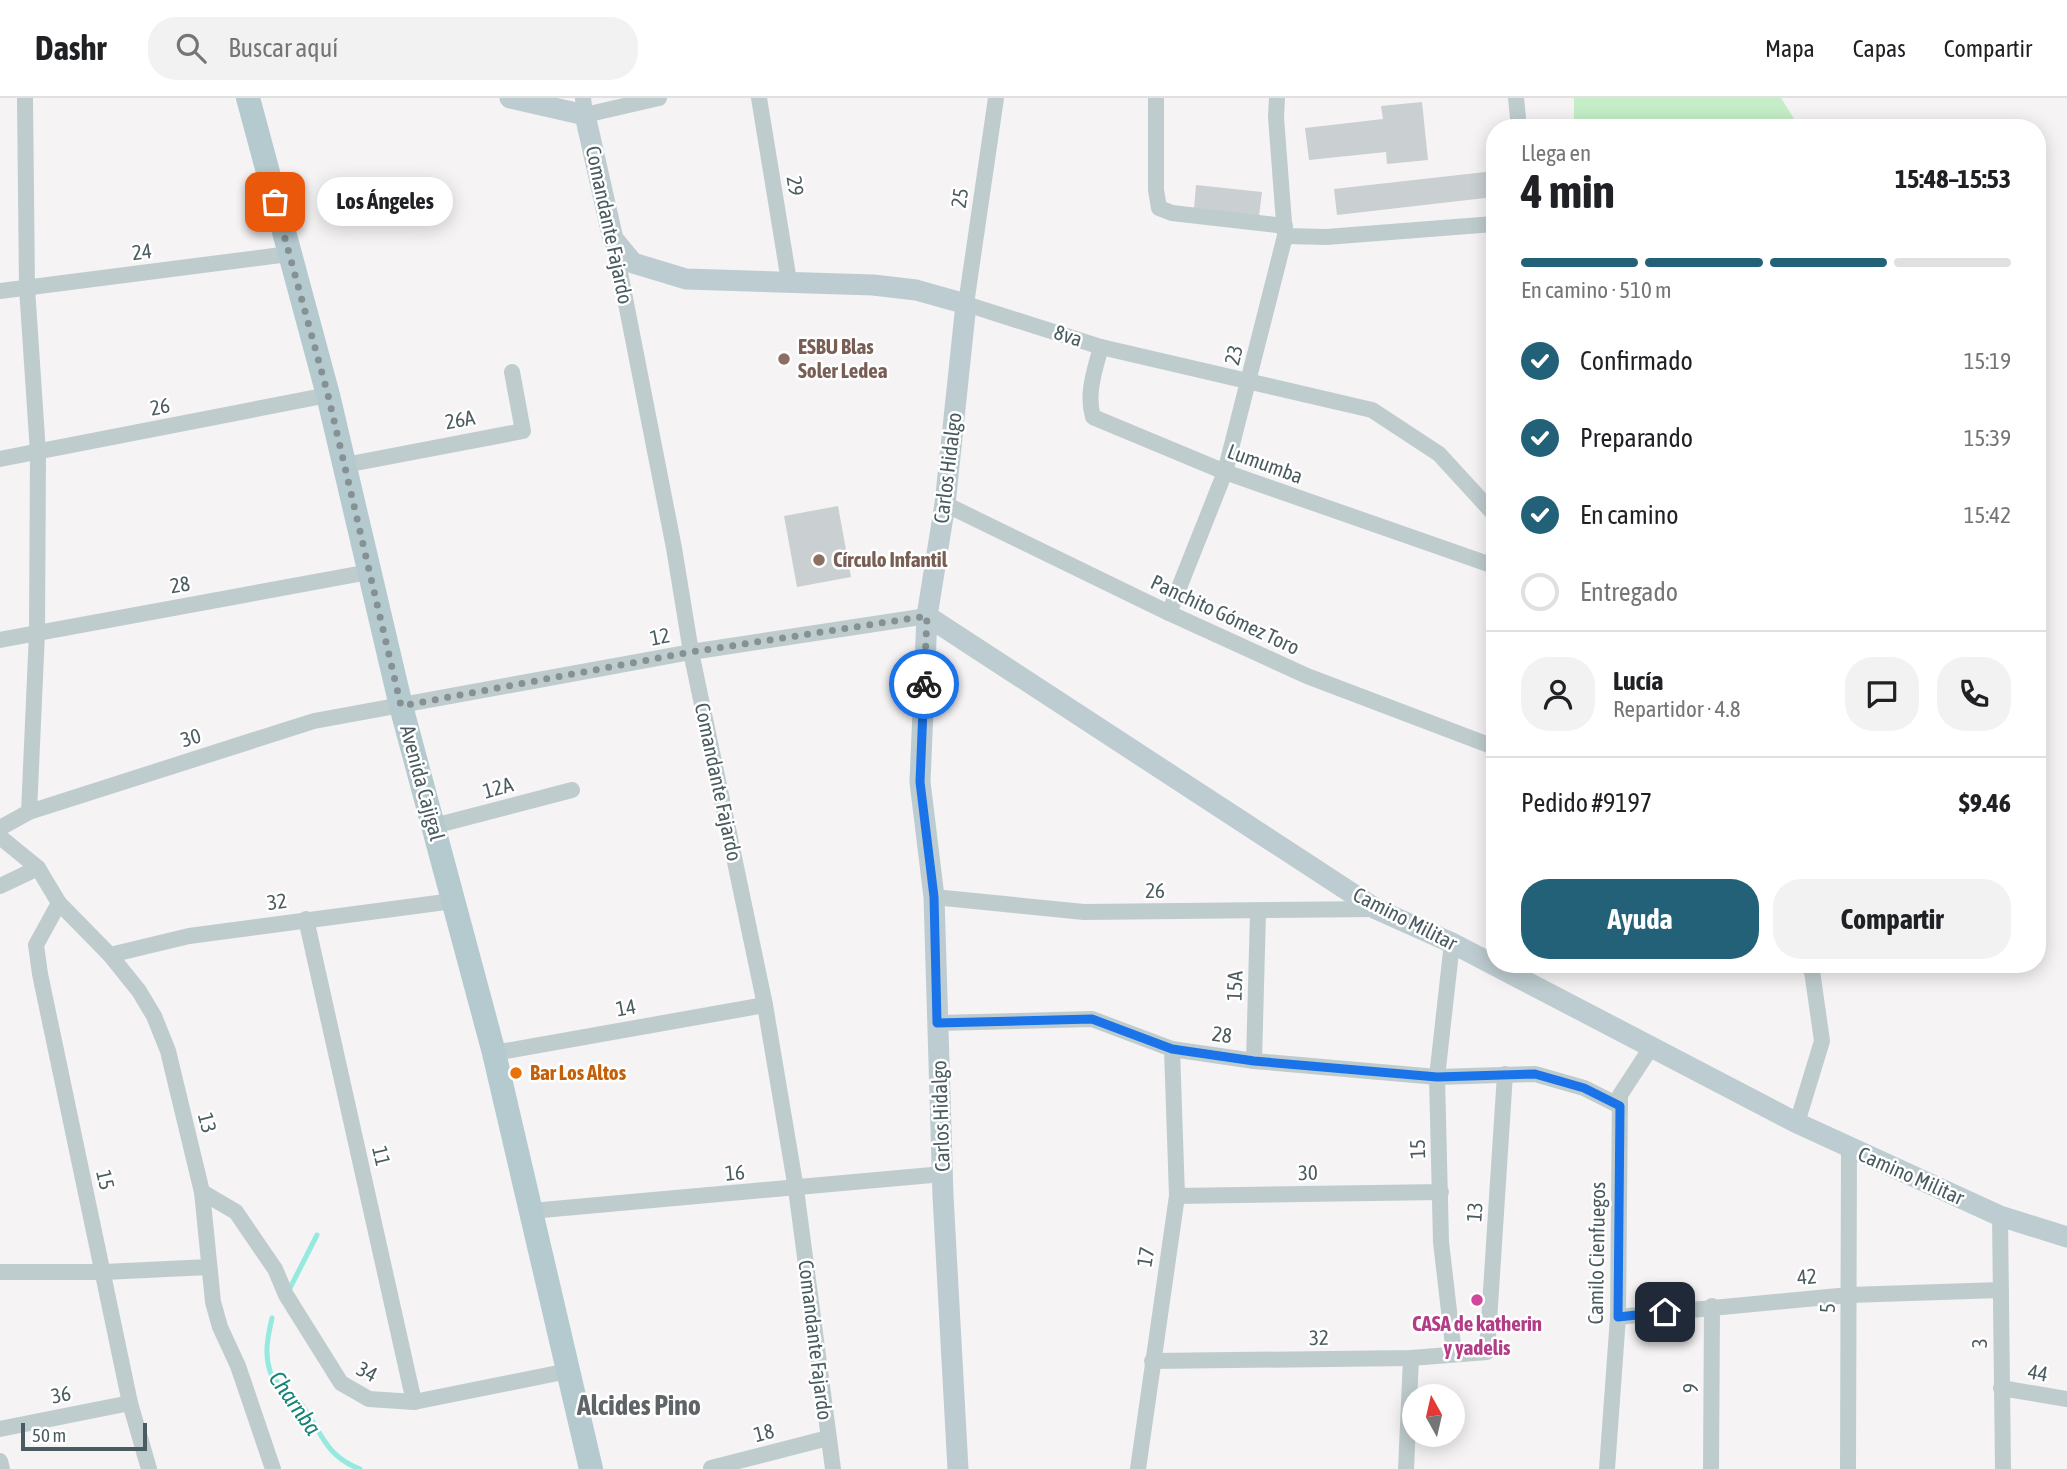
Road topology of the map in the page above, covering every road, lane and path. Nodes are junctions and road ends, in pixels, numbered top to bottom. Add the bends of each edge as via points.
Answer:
1 (25, 98) edge
2 (248, 98) edge
3 (510, 98) edge
4 (659, 98) edge
5 (759, 98) edge
6 (996, 98) edge
7 (1156, 98) edge
8 (1277, 98) edge
9 (1516, 98) edge
10 (584, 107) edge
11 (1518, 119) edge
12 (1486, 225) edge
13 (1285, 231) junction
14 (613, 239) junction
15 (289, 254) junction
16 (789, 281) junction
17 (27, 288) junction
18 (0, 291) edge
19 (966, 304) junction
20 (1101, 347) junction
21 (512, 372) dead end
22 (1249, 380) junction
23 (328, 395) junction
24 (37, 453) junction
25 (0, 458) edge
26 (345, 465) junction
27 (1225, 472) junction
28 (944, 504) junction
29 (1486, 505) edge
30 (1486, 563) edge
31 (369, 572) junction
32 (1169, 613) junction
33 (927, 616) junction
34 (37, 633) junction
35 (0, 640) edge
36 (691, 652) junction
37 (401, 706) junction
38 (1486, 744) edge
39 (572, 790) dead end
40 (29, 812) junction
41 (434, 826) junction
42 (0, 828) edge
43 (0, 837) edge
44 (38, 868) junction
45 (0, 886) edge
46 (934, 897) junction
47 (453, 901) junction
48 (59, 903) junction
49 (1376, 909) junction
50 (1258, 912) junction
51 (306, 919) junction
52 (1452, 943) junction
53 (110, 955) junction
54 (1486, 961) edge
55 (1510, 973) edge
56 (1812, 973) edge
57 (765, 1005) junction
58 (937, 1023) junction
59 (1652, 1046) junction
60 (1172, 1049) junction
61 (494, 1053) junction
62 (1254, 1061) junction
63 (1505, 1074) junction
64 (1437, 1077) junction
65 (1620, 1106) junction
66 (1797, 1123) junction
67 (1849, 1148) junction
68 (943, 1174) junction
69 (796, 1189) junction
70 (202, 1192) junction
71 (1441, 1192) junction
72 (1177, 1196) junction
73 (531, 1211) junction
74 (2000, 1216) junction
75 (2067, 1237) edge
76 (209, 1267) junction
77 (0, 1272) edge
78 (104, 1272) junction
79 (2001, 1290) junction
80 (1849, 1295) junction
81 (1712, 1306) junction
82 (1618, 1317) junction
83 (1487, 1352) joint
84 (1454, 1354) junction
85 (1411, 1358) junction
86 (1152, 1361) junction
87 (568, 1371) junction
88 (2001, 1388) junction
89 (2067, 1399) edge
90 (414, 1402) junction
91 (130, 1403) junction
92 (0, 1429) edge
93 (828, 1438) junction
94 (0, 1461) edge
95 (710, 1468) edge
96 (2, 1469) edge
97 (149, 1469) edge
98 (273, 1469) edge
99 (591, 1469) edge
100 (833, 1469) edge
101 (958, 1469) edge
102 (1138, 1469) edge
103 (1406, 1469) edge
104 (1607, 1469) edge
105 (1711, 1469) edge
106 (1848, 1469) edge
107 (2003, 1469) edge

1 - 17 street
2 - 15 main road, Avenida Cajigal
3 - 10 main road
4 - 10 street
5 - 16 street, 29
6 - 19 street, 25
7 - 13 street via 1160,208
8 - 13 street, 23
9 - 11 street
10 - 14 main road, Comandante Fajardo
12 - 13 street via 1326,237
13 - 22 street, 23
14 - 16 main road, 8va via 634,263 686,279
14 - 36 street, Comandante Fajardo
15 - 17 street, 24
15 - 23 main road, Avenida Cajigal
16 - 19 main road, 8va via 916,290
17 - 18 street, 24
17 - 24 street
19 - 20 street, 8va
19 - 28 main road, Carlos Hidalgo
20 - 22 street, 8va
20 - 27 street, Lumumba via 1093,373 1093,417
21 - 26 street, 26A via 523,430
22 - 27 street, 23
22 - 29 street, 8va via 1372,410 1439,454
23 - 24 street, 26
23 - 26 main road, Avenida Cajigal
24 - 25 street, 26
24 - 34 street
26 - 31 main road, Avenida Cajigal
27 - 30 street, Lumumba
27 - 32 street, 23
28 - 32 street, Panchito Gómez Toro
28 - 33 main road, Carlos Hidalgo
31 - 34 street, 28
31 - 37 main road, Avenida Cajigal
32 - 38 street, Panchito Gómez Toro via 1307,676
33 - 36 street, 12
33 - 46 main road, Carlos Hidalgo via 920,782
33 - 49 main road, Camino Militar
34 - 35 street, 28
34 - 40 street
36 - 37 street, 12
36 - 57 street, Comandante Fajardo
37 - 40 street, 30 via 314,722
37 - 41 main road, Avenida Cajigal
39 - 41 street, 12A
40 - 42 street, 30
41 - 47 main road, Avenida Cajigal
43 - 44 street, 13
44 - 45 street
44 - 48 street, 13
46 - 50 street, 26 via 1084,912
46 - 58 main road, Carlos Hidalgo
47 - 51 street, 32
47 - 61 main road, Avenida Cajigal
48 - 53 street, 13
48 - 78 street, 15 via 36,945 53,1044
49 - 50 street, 26
49 - 52 main road, Camino Militar
50 - 62 street, 15A
51 - 53 street, 32 via 189,936
51 - 90 street, 11
52 - 54 main road, Camino Militar
52 - 64 street, 15
53 - 70 street, 13 via 139,991 168,1051
55 - 59 main road, Camino Militar
56 - 66 street via 1822,1041
57 - 61 street, 14
57 - 69 street, Comandante Fajardo
58 - 60 street, 28 via 1092,1019
58 - 68 main road, Carlos Hidalgo
59 - 65 street, Camilo Cienfuegos via 1620,1095
59 - 66 main road, Camino Militar
60 - 62 street, 28
60 - 72 street, 17
61 - 73 main road, Avenida Cajigal
62 - 64 street, 28
63 - 64 street, 28
63 - 65 street, 28 via 1535,1074 1584,1088
63 - 83 street, 13
64 - 71 street, 15
65 - 82 street, Camilo Cienfuegos
66 - 67 main road, Camino Militar
67 - 74 main road, Camino Militar
67 - 80 street, 5
68 - 69 street, 16
68 - 101 main road, Carlos Hidalgo
69 - 73 street, 16
69 - 93 street, Comandante Fajardo
70 - 76 street, 13
70 - 90 street, 34 via 236,1212 275,1269 341,1384 369,1399
71 - 72 street, 30
71 - 84 street, 15 via 1441,1242
72 - 86 street, 17
73 - 87 main road, Avenida Cajigal
74 - 75 main road, Camino Militar
74 - 79 street, 3
76 - 78 street
76 - 98 street, 13 via 220,1327
77 - 78 street
78 - 91 street, 15
79 - 80 street, 42
79 - 88 street, 3
80 - 81 street, 42
80 - 106 street, 5
81 - 82 street, 42
81 - 105 street, 9
82 - 104 street, Camilo Cienfuegos
83 - 84 street, 32
84 - 85 street, 32
85 - 86 street, 32
85 - 103 street
86 - 102 street, 17
87 - 90 street, 34
87 - 99 main road, Avenida Cajigal
88 - 89 street, 44
88 - 107 street, 3
91 - 92 street, 36
91 - 97 street, 15
93 - 95 street, 18
93 - 100 street, Comandante Fajardo
94 - 96 street

